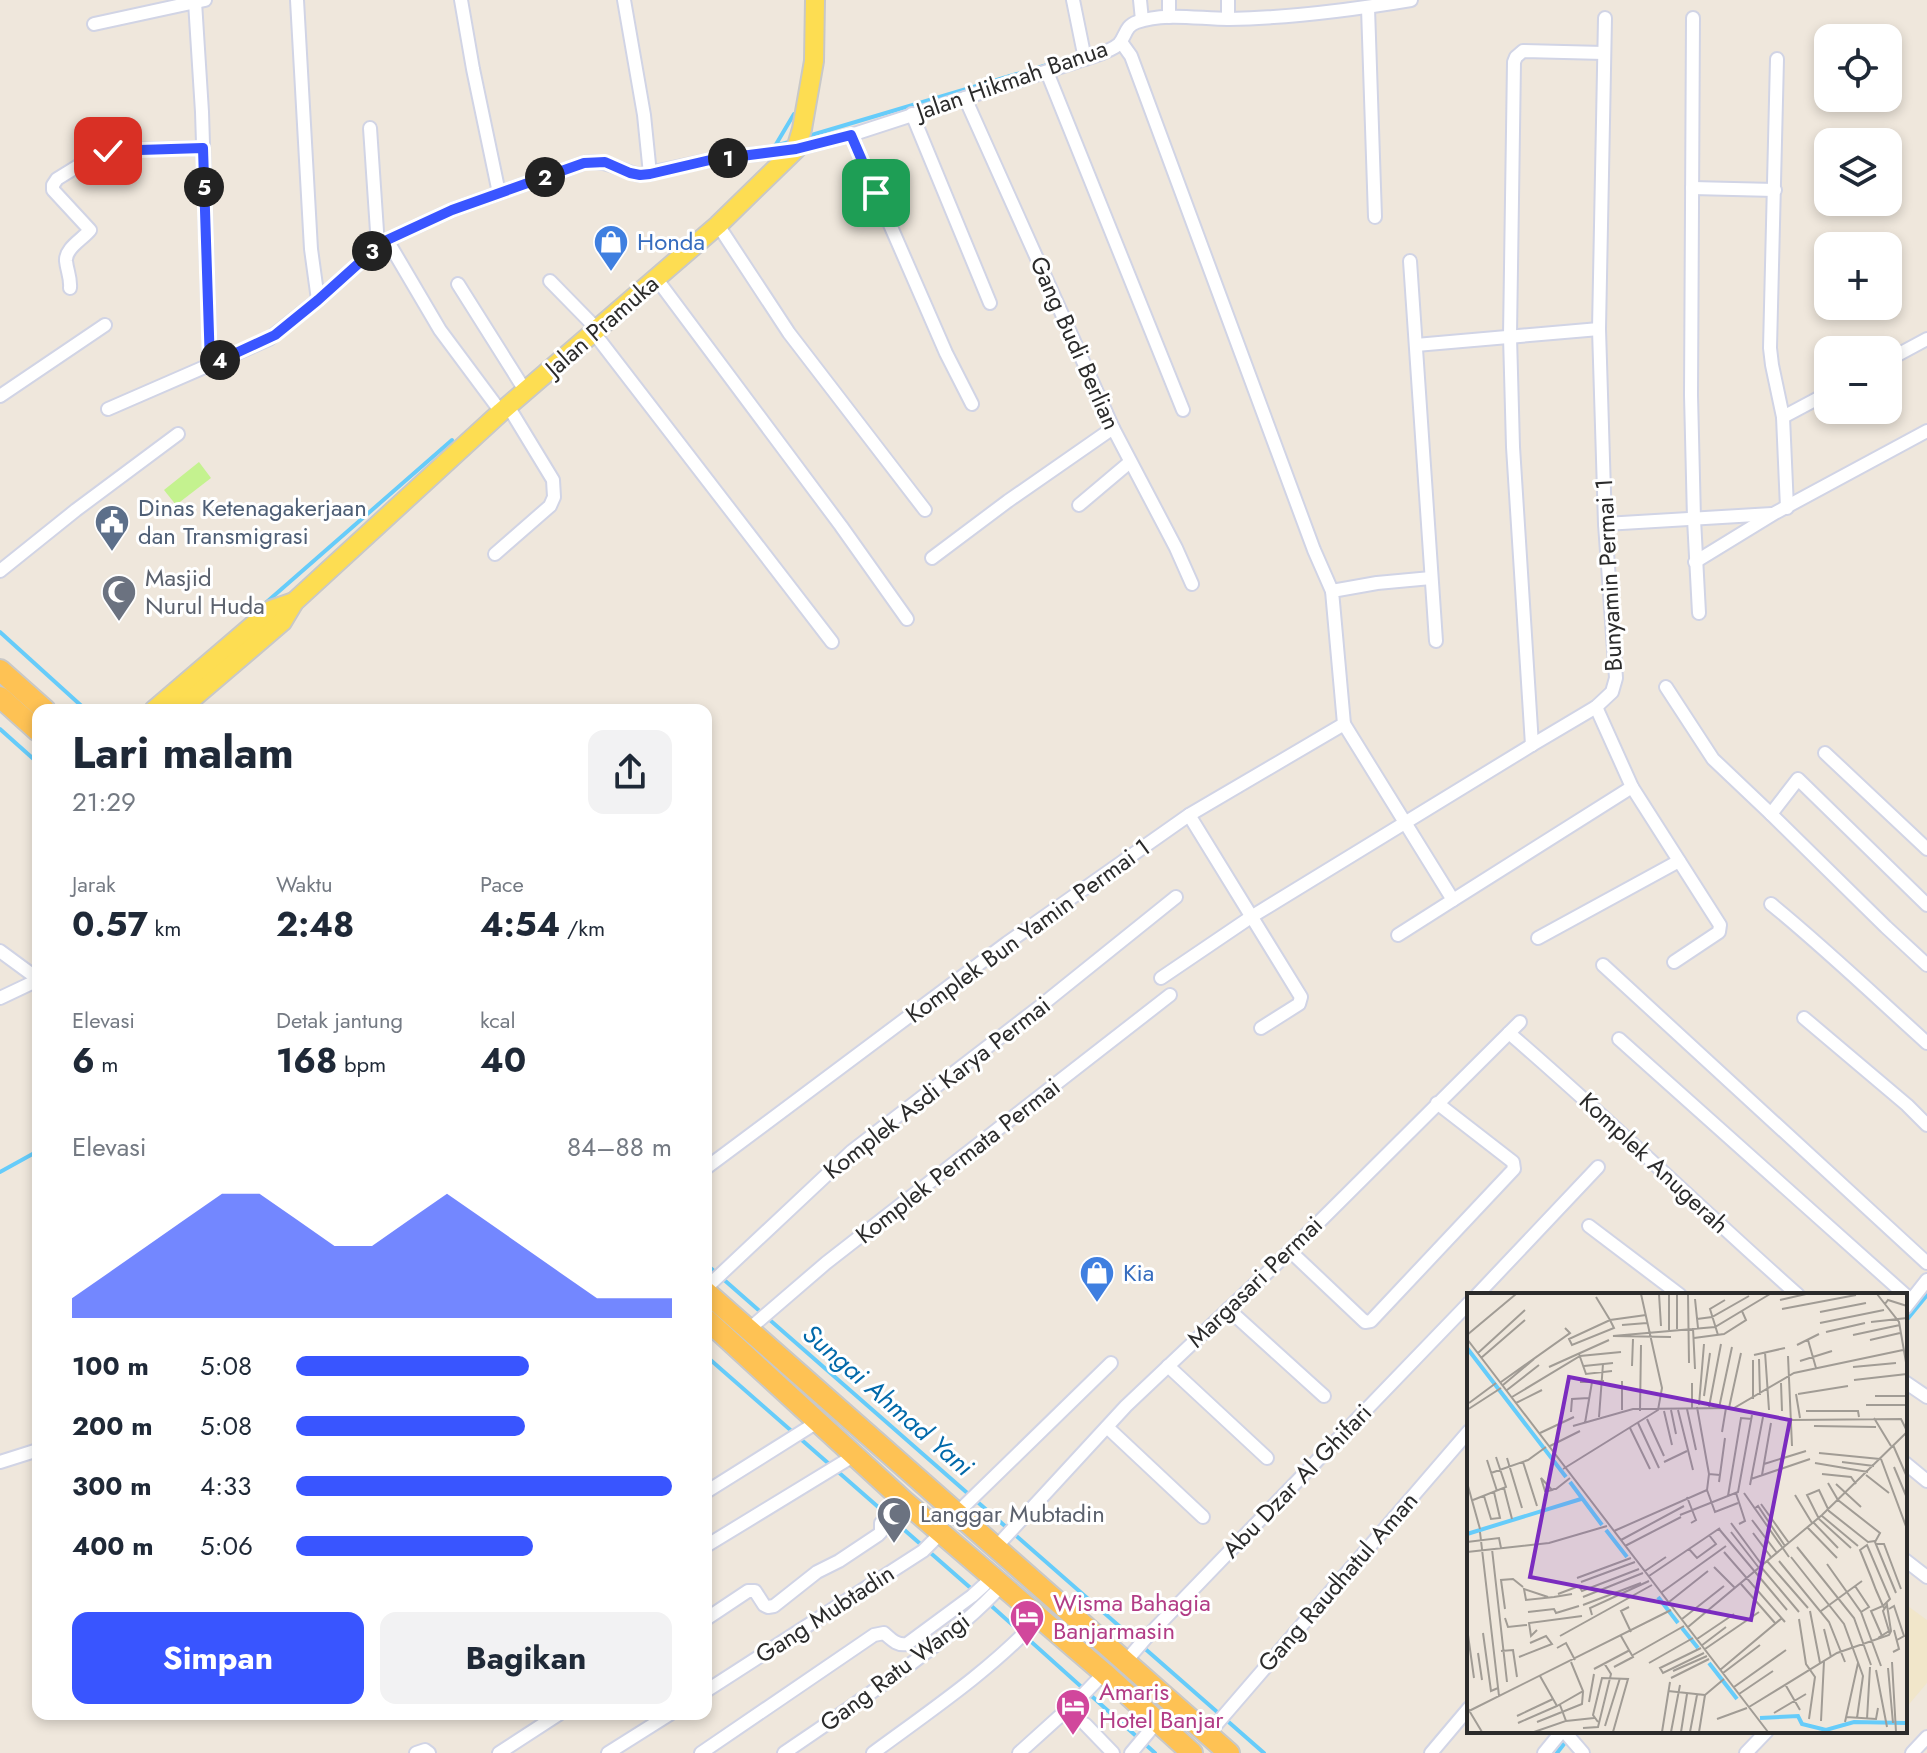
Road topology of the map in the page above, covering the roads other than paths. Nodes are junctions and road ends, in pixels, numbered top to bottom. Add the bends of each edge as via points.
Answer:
1 (297, 0) edge
2 (461, 0) edge
3 (624, 0) edge
4 (815, 0) edge
5 (1073, 0) edge
6 (1140, 0) edge
7 (1169, 0) edge
8 (1228, 0) edge
9 (1311, 0) edge
10 (1411, 0) edge
11 (200, 1) edge
12 (1394, 2) edge
13 (1368, 8) junction
14 (1311, 14) junction
15 (1169, 17) junction
16 (1605, 18) dead end
17 (1693, 18) dead end
18 (1228, 19) junction
19 (1142, 20) junction
20 (94, 24) dead end
21 (1121, 42) junction
22 (1604, 53) junction
23 (1085, 59) junction
24 (1777, 59) dead end
25 (1047, 72) junction
26 (965, 98) junction
27 (912, 114) junction
28 (370, 128) dead end
29 (851, 135) junction
30 (203, 148) junction
31 (796, 149) junction
32 (650, 174) junction
33 (1692, 188) junction
34 (1775, 190) junction
35 (499, 193) junction
36 (1375, 217) dead end
37 (718, 225) junction
38 (383, 243) junction
39 (1410, 261) dead end
40 (656, 278) junction
41 (550, 281) dead end
42 (458, 284) dead end
43 (70, 288) dead end
44 (318, 300) junction
45 (990, 303) dead end
46 (105, 325) dead end
47 (1599, 329) junction
48 (596, 331) junction
49 (1510, 336) junction
50 (1927, 339) edge
51 (1416, 345) junction
52 (1902, 352) edge
53 (210, 365) junction
54 (526, 392) junction
55 (0, 396) edge
56 (1814, 400) edge
57 (972, 404) dead end
58 (108, 409) dead end
59 (504, 409) junction
60 (1183, 410) dead end
61 (1783, 417) junction
62 (1113, 428) junction
63 (1927, 431) edge
64 (178, 434) dead end
65 (1130, 462) junction
66 (1079, 505) dead end
67 (925, 510) dead end
68 (1781, 511) junction
69 (1694, 519) junction
70 (1605, 524) junction
71 (495, 554) dead end
72 (932, 558) dead end
73 (1695, 562) junction
74 (0, 571) edge
75 (1431, 578) junction
76 (1192, 584) dead end
77 (1332, 591) junction
78 (294, 602) junction
79 (1699, 613) dead end
80 (907, 619) dead end
81 (1436, 641) dead end
82 (832, 642) dead end
83 (0, 670) edge
84 (1666, 687) dead end
85 (0, 697) edge
86 (38, 704) edge
87 (161, 704) edge
88 (186, 704) edge
89 (1596, 707) junction
90 (1344, 724) junction
91 (32, 726) edge
92 (1532, 745) junction
93 (1825, 753) dead end
94 (1632, 787) junction
95 (1771, 814) junction
96 (1189, 815) junction
97 (1406, 823) junction
98 (1927, 849) edge
99 (1679, 861) junction
100 (1176, 897) dead end
101 (1453, 900) junction
102 (1771, 904) dead end
103 (1927, 905) edge
104 (1251, 917) junction
105 (1398, 935) dead end
106 (1538, 938) dead end
107 (0, 951) edge
108 (1674, 962) dead end
109 (1603, 965) dead end
110 (1927, 965) edge
111 (32, 975) edge
112 (1161, 978) dead end
113 (32, 983) edge
114 (1170, 995) dead end
115 (0, 998) edge
116 (1804, 1018) dead end
117 (1520, 1022) dead end
118 (1261, 1028) dead end
119 (1509, 1033) junction
120 (1619, 1039) dead end
121 (1927, 1043) edge
122 (1437, 1103) junction
123 (1927, 1125) edge
124 (712, 1164) edge
125 (1598, 1167) dead end
126 (1589, 1226) dead end
127 (1290, 1251) junction
128 (1927, 1263) edge
129 (1926, 1283) edge
130 (712, 1284) edge
131 (1479, 1293) edge
132 (1677, 1293) edge
133 (1796, 1293) edge
134 (1896, 1293) edge
135 (712, 1296) edge
136 (1908, 1304) edge
137 (1467, 1305) edge
138 (1228, 1309) junction
139 (712, 1324) edge
140 (748, 1330) junction
141 (1111, 1363) dead end
142 (1168, 1366) junction
143 (801, 1377) junction
144 (1907, 1383) edge
145 (787, 1393) junction
146 (1324, 1396) dead end
147 (1927, 1397) edge
148 (819, 1421) junction
149 (1107, 1427) junction
150 (1467, 1433) edge
151 (32, 1452) edge
152 (1267, 1458) dead end
153 (0, 1462) edge
154 (841, 1464) junction
155 (1907, 1465) edge
156 (1927, 1481) edge
157 (712, 1488) edge
158 (969, 1501) junction
159 (894, 1511) junction
160 (1203, 1517) dead end
161 (1002, 1540) junction
162 (712, 1542) edge
163 (931, 1543) junction
164 (1907, 1562) edge
165 (1927, 1577) edge
166 (986, 1592) junction
167 (712, 1615) edge
168 (1029, 1628) junction
169 (1136, 1649) junction
170 (1092, 1686) junction
171 (712, 1687) edge
172 (1467, 1710) edge
173 (550, 1720) edge
174 (660, 1720) edge
175 (1218, 1722) junction
176 (1085, 1724) dead end
177 (1561, 1733) edge
178 (1565, 1733) edge
179 (1765, 1733) edge
180 (1927, 1737) edge
181 (1142, 1739) edge
182 (416, 1753) edge
183 (429, 1753) edge
184 (499, 1753) edge
185 (608, 1753) edge
186 (701, 1753) edge
187 (784, 1753) edge
188 (873, 1753) edge
189 (1019, 1753) edge
190 (1113, 1753) edge
191 (1192, 1753) edge
192 (1229, 1753) edge
193 (1431, 1753) edge
194 (1544, 1753) edge
195 (1583, 1753) edge
196 (1746, 1753) edge
197 (1912, 1753) edge

1 - 44 street
2 - 35 street
3 - 32 street
4 - 31 main road via 814,61
5 - 23 street
6 - 19 street
7 - 15 street
8 - 18 street
9 - 14 street
10 - 12 street
11 - 20 street
11 - 30 street
12 - 13 street
13 - 14 street
13 - 36 street
14 - 18 street
15 - 18 street
15 - 19 street
16 - 22 street, Bunyamin Permai 1
17 - 33 street
19 - 21 street, Jalan Hikmah Banua via 1130,25
21 - 23 street, Jalan Hikmah Banua
21 - 77 street via 1131,56
22 - 47 street, Bunyamin Permai 1
22 - 49 street via 1523,51 1514,62
23 - 25 street, Jalan Hikmah Banua
24 - 34 street
25 - 26 street, Jalan Hikmah Banua
25 - 60 street
26 - 27 street, Jalan Hikmah Banua
26 - 62 street, Gang Budi Berlian
27 - 29 street, Jalan Hikmah Banua
27 - 45 street
28 - 38 street
29 - 31 street, Jalan Hikmah Banua
29 - 57 street
30 - 43 street via 108,151 57,179 53,190 90,230 67,253
30 - 53 street
31 - 32 street, Jalan Hikmah Banua
31 - 37 main road, Jalan Pramuka
32 - 35 street via 630,173 605,162 584,163
33 - 34 street
33 - 69 street
34 - 61 street via 1770,348
35 - 38 street
37 - 40 main road, Jalan Pramuka
37 - 67 street via 789,333
38 - 44 street
38 - 59 street via 440,330
39 - 51 street
40 - 48 main road, Jalan Pramuka
40 - 80 street
41 - 48 street
42 - 54 street
44 - 53 street via 269,339
46 - 55 street
47 - 49 street
47 - 70 street, Bunyamin Permai 1
48 - 54 main road, Jalan Pramuka
48 - 82 street
49 - 51 street
49 - 92 street
50 - 52 street
51 - 75 street
53 - 58 street
54 - 59 main road, Jalan Pramuka
56 - 61 street
59 - 71 street via 553,480 554,497
59 - 78 main road, Jalan Pramuka
61 - 68 street
62 - 65 street, Gang Budi Berlian
62 - 72 street
63 - 68 street
64 - 74 street
65 - 66 street
65 - 76 street, Gang Budi Berlian
68 - 69 street
68 - 73 street
69 - 70 street
69 - 73 street
70 - 89 street, Bunyamin Permai 1 via 1616,678 1612,692
73 - 79 street
75 - 77 street
75 - 81 street
77 - 90 street
78 - 87 main road, Jalan Pramuka via 271,610
78 - 88 main road, Jalan Pramuka via 282,622
83 - 86 highway
84 - 95 street via 1713,759
85 - 91 highway
89 - 92 street, Bunyamin Permai 1
89 - 94 street
90 - 96 street, Komplek Bun Yamin Permai 1
90 - 97 street
92 - 97 street, Bunyamin Permai 1
93 - 98 street
94 - 99 street
94 - 101 street
95 - 103 street via 1798,779
95 - 110 street
96 - 104 street
96 - 124 street, Komplek Bun Yamin Permai 1 via 1007,943
97 - 101 street
97 - 104 street, Bunyamin Permai 1
99 - 106 street
99 - 108 street via 1720,931
100 - 130 street, Komplek Asdi Karya Permai via 852,1151
101 - 105 street
102 - 121 street
104 - 112 street, Bunyamin Permai 1
104 - 118 street via 1301,997 1299,1004
107 - 111 street
109 - 128 street
113 - 115 street
114 - 140 street, Komplek Permata Permai
116 - 123 street
117 - 119 street, Margasari Permai
119 - 122 street, Margasari Permai
119 - 133 street, Komplek Anugerah
120 - 134 street
122 - 127 street, Margasari Permai
122 - 127 street via 1513,1162 1514,1169 1371,1321 1365,1322
125 - 131 street
126 - 132 street
127 - 138 street, Margasari Permai
129 - 136 street
135 - 140 highway
137 - 169 street, Abu Dzar Al Ghifari
138 - 142 street, Margasari Permai
138 - 146 street
139 - 145 highway
140 - 143 highway
141 - 158 street
142 - 149 street, Margasari Permai
142 - 152 street
143 - 145 highway
143 - 158 highway
144 - 147 street
145 - 148 highway
148 - 154 highway
148 - 157 street
149 - 160 street
149 - 161 street, Margasari Permai
150 - 175 street, Gang Raudhatul Aman
151 - 153 street
154 - 159 highway
154 - 162 street
155 - 156 street
158 - 161 highway
159 - 163 highway
159 - 167 street via 881,1523 878,1535 774,1606 764,1605 755,1591 748,1591
161 - 169 highway
163 - 166 highway
163 - 171 street, Gang Mubtadin
164 - 165 street
166 - 168 highway
166 - 186 street via 907,1644 884,1633 874,1635
166 - 187 street, Gang Ratu Wangi via 945,1638
168 - 170 highway
168 - 188 street
169 - 175 highway
170 - 181 highway
170 - 189 street
172 - 193 street
173 - 184 street
174 - 185 street
175 - 192 highway
176 - 190 street
177 - 194 street
178 - 195 street
179 - 196 street
180 - 197 street
181 - 191 highway
182 - 183 street

